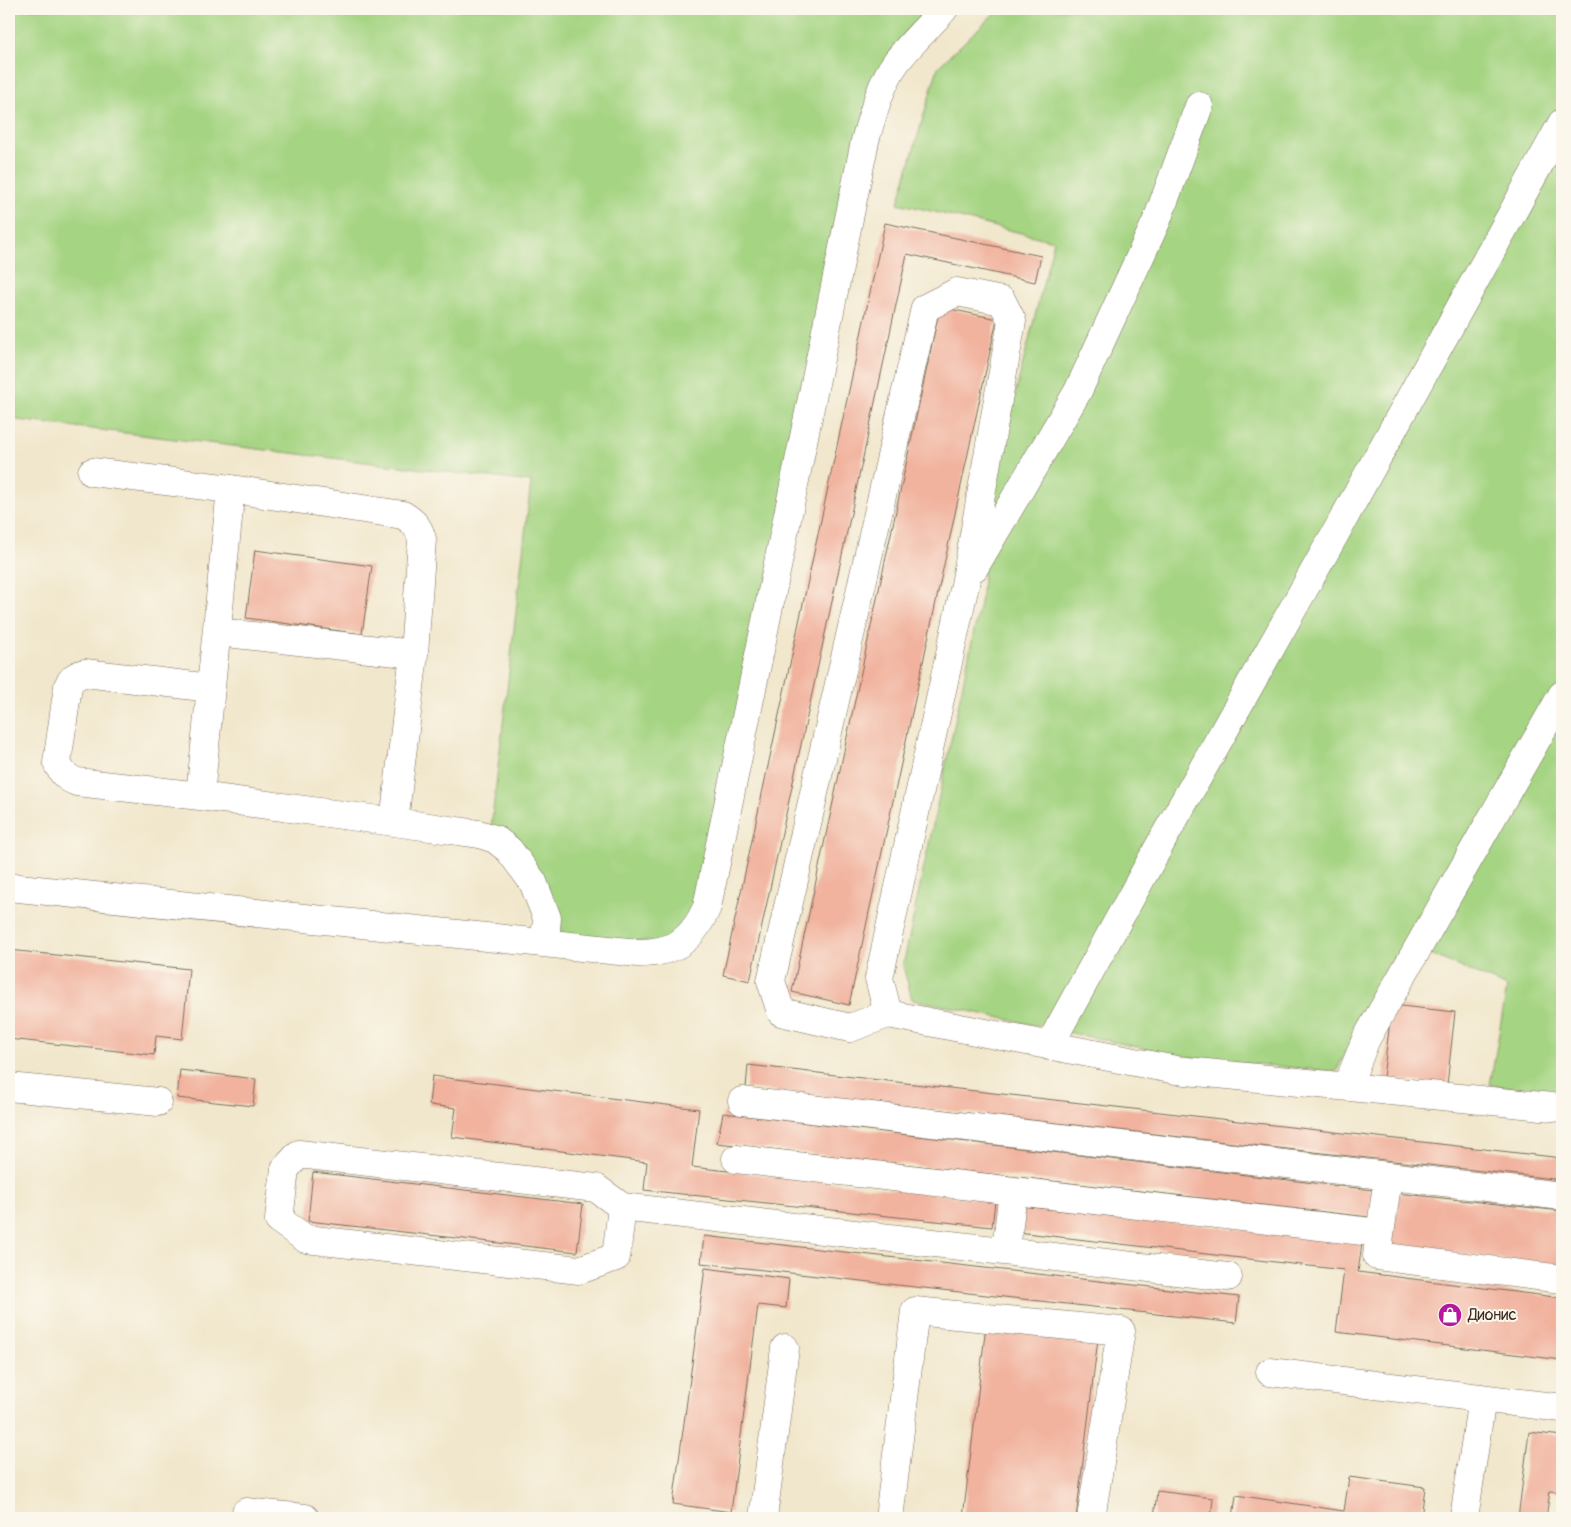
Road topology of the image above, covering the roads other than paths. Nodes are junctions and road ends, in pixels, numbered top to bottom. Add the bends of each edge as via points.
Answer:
1 (944, 9) edge
2 (1199, 106) dead end
3 (1562, 123) edge
4 (92, 472) dead end
5 (231, 489) junction
6 (965, 585) junction
7 (217, 632) junction
8 (414, 654) junction
9 (212, 688) junction
10 (1562, 695) edge
11 (200, 796) junction
12 (394, 822) junction
13 (9, 888) edge
14 (545, 942) junction
15 (888, 1014) junction
16 (1049, 1046) junction
17 (9, 1087) edge
18 (1347, 1087) junction
19 (742, 1101) dead end
20 (158, 1102) dead end
21 (1562, 1108) edge
22 (736, 1159) dead end
23 (1388, 1177) junction
24 (1013, 1191) junction
25 (1562, 1196) edge
26 (622, 1207) junction
27 (1380, 1233) junction
28 (1006, 1250) junction
29 (1228, 1277) dead end
30 (1562, 1280) edge
31 (785, 1348) dead end
32 (1270, 1372) dead end
33 (1482, 1398) junction
34 (1562, 1408) edge
35 (245, 1518) edge
36 (304, 1518) edge
37 (763, 1518) edge
38 (889, 1518) edge
39 (1091, 1518) edge
40 (1464, 1518) edge

1 - 14 lane via 896,62 883,88 865,141 707,908 687,939 672,949 653,953
2 - 6 lane via 1157,220 1078,391
3 - 16 lane
4 - 5 lane
5 - 7 lane
5 - 8 lane via 403,515 413,522 420,529 422,539
6 - 15 lane via 879,978
6 - 15 lane via 1012,321 1002,300 957,292 925,308 772,981 781,1012 850,1028
7 - 8 lane
7 - 9 lane
8 - 12 lane
9 - 11 lane
9 - 11 lane via 84,673 77,675 68,686 57,763 68,779 77,782
10 - 18 lane via 1366,1039
11 - 12 lane
12 - 14 lane via 478,834 494,839 509,850 533,882 539,896 547,918
13 - 14 lane
15 - 16 lane
16 - 18 lane via 1176,1070
17 - 20 lane
18 - 21 lane
19 - 23 lane
22 - 24 lane
23 - 25 lane
23 - 27 lane
24 - 27 lane
24 - 28 lane
26 - 26 lane via 596,1188 299,1154 285,1169 279,1220 306,1239 579,1270 616,1257
26 - 28 lane
27 - 30 lane via 1377,1256
28 - 29 lane
31 - 37 lane
32 - 33 lane
33 - 34 lane
33 - 40 lane
35 - 36 lane via 246,1512
38 - 39 lane via 915,1311 1121,1331

